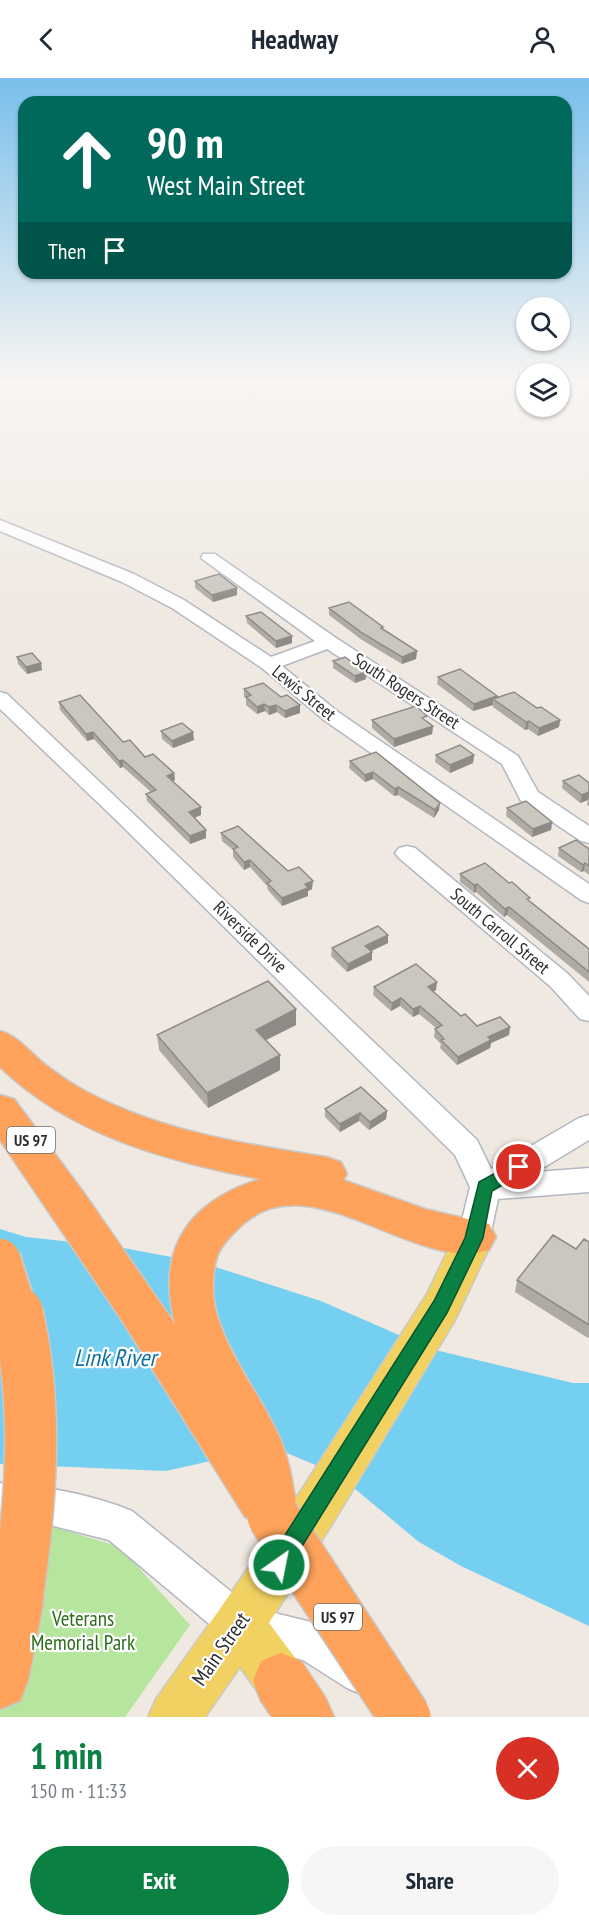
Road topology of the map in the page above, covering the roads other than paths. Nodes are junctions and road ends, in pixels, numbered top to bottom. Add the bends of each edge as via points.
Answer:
1 (0, 525) edge
2 (209, 558) dead end
3 (329, 642) junction
4 (269, 664) junction
5 (0, 698) edge
6 (589, 836) edge
7 (406, 854) dead end
8 (589, 895) edge
9 (589, 1012) edge
10 (0, 1045) edge
11 (0, 1091) edge
12 (0, 1110) edge
13 (589, 1126) edge
14 (589, 1180) edge
15 (485, 1187) junction
16 (60, 1191) junction
17 (474, 1238) junction
18 (0, 1258) edge
19 (0, 1501) edge
20 (295, 1511) junction
21 (240, 1624) junction
22 (0, 1681) edge
23 (293, 1699) edge
24 (174, 1717) edge
25 (336, 1717) edge
26 (405, 1717) edge
27 (430, 1717) edge

1 - 4 street, Lewis Street via 128,578 178,604
2 - 3 street, South Rogers Street
3 - 4 street
3 - 6 street, South Rogers Street via 511,760 529,796
4 - 8 street, Lewis Street via 331,716
5 - 15 street, Riverside Drive via 467,1148
7 - 9 street, South Carroll Street via 559,980
10 - 17 highway via 44,1086 94,1114 146,1136 226,1156 375,1183 432,1208
11 - 16 highway, US 97
12 - 16 highway, US 97
13 - 15 street
14 - 15 street
15 - 17 street
16 - 20 highway, US 97 via 151,1325
17 - 20 main road, Main Street via 441,1307
17 - 20 highway via 426,1228 334,1194 286,1190 240,1204 216,1221 199,1243 191,1264 191,1296 197,1326
18 - 22 highway, bridge via 18,1317 32,1426 28,1529
19 - 21 street via 38,1504 119,1524
20 - 21 main road, Main Street
20 - 26 highway, US 97, bridge
21 - 23 main road
21 - 24 main road, Main Street
21 - 27 street via 311,1642
23 - 25 street

